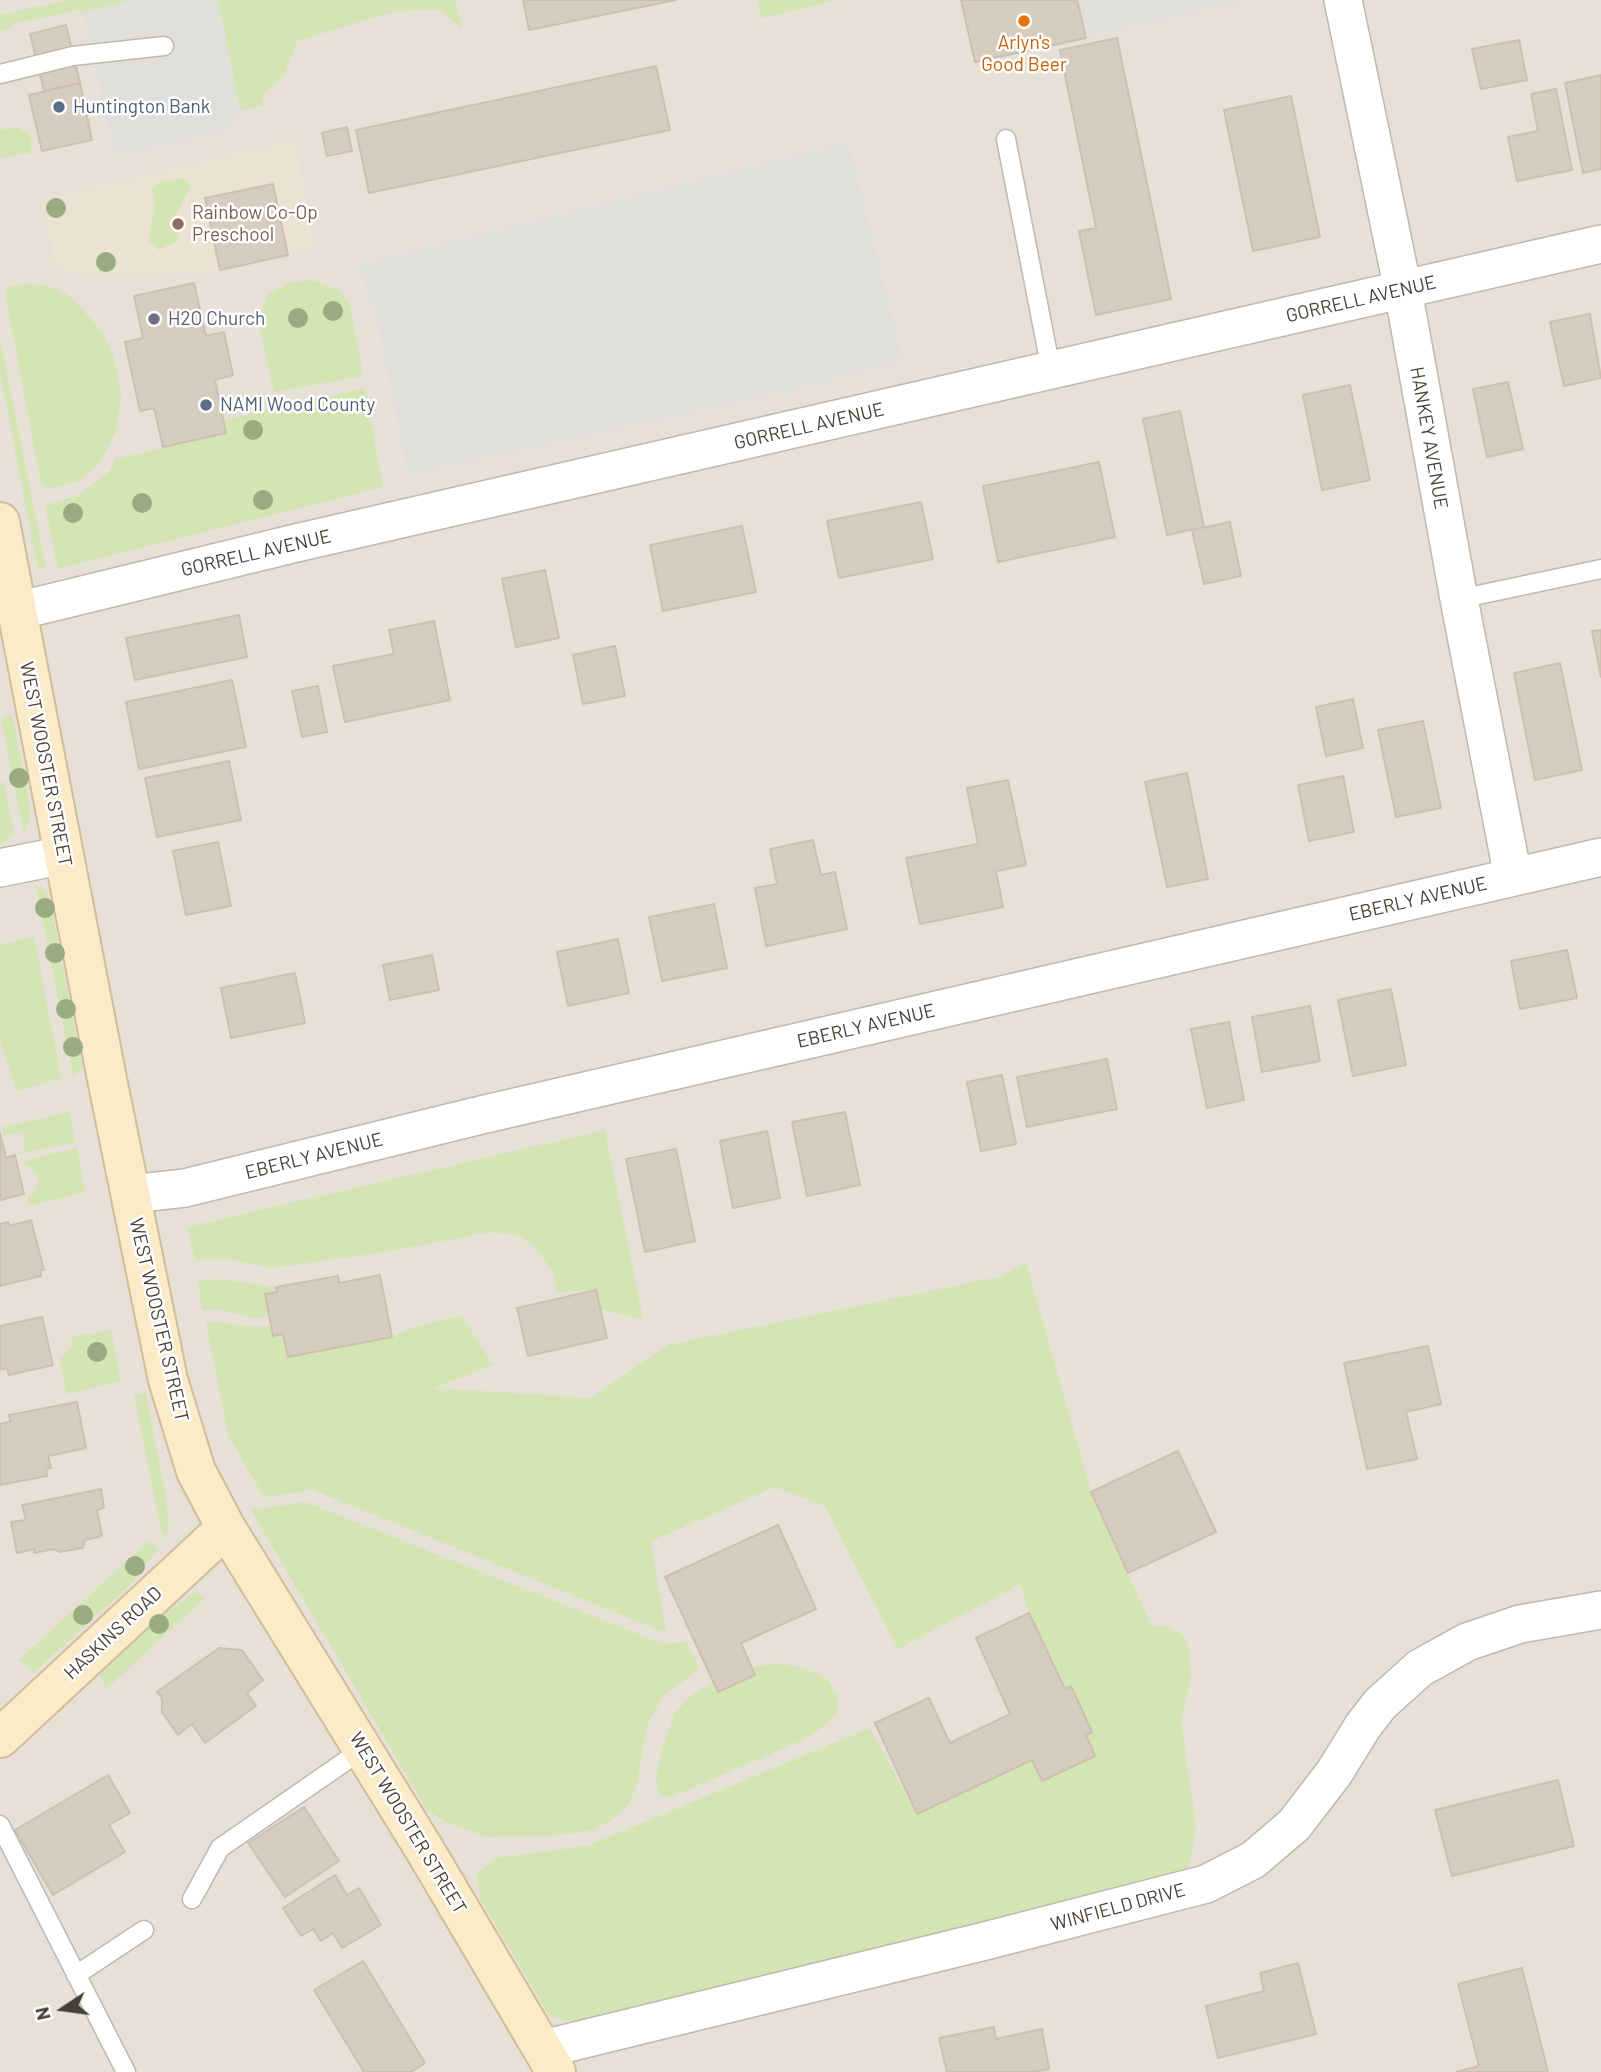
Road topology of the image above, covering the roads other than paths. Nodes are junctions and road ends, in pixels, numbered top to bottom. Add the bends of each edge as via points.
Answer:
1 (1343, 0) edge
2 (164, 46) dead end
3 (0, 74) edge
4 (1006, 139) dead end
5 (1601, 244) edge
6 (1402, 290) junction
7 (1051, 370) junction
8 (0, 522) edge
9 (1601, 569) edge
10 (1458, 599) junction
11 (17, 611) junction
12 (64, 855) junction
13 (1601, 857) edge
14 (0, 868) edge
15 (1513, 877) junction
16 (131, 1194) junction
17 (226, 1528) junction
18 (1601, 1610) edge
19 (0, 1738) edge
20 (363, 1749) junction
21 (0, 1825) edge
22 (192, 1899) dead end
23 (144, 1930) dead end
24 (76, 1975) junction
25 (549, 2060) edge
26 (126, 2072) edge

1 - 6 street, HANKEY AVENUE
2 - 3 lane via 73,56
4 - 7 lane
5 - 6 street, GORRELL AVENUE
6 - 7 street, GORRELL AVENUE
6 - 10 street, HANKEY AVENUE
7 - 11 street, GORRELL AVENUE
8 - 11 main road, WEST WOOSTER STREET
9 - 10 lane
10 - 15 street, HANKEY AVENUE
11 - 12 main road, WEST WOOSTER STREET
12 - 14 street
12 - 16 main road, WEST WOOSTER STREET
13 - 15 street, EBERLY AVENUE
15 - 16 street, EBERLY AVENUE via 481,1115 185,1188
16 - 17 main road, WEST WOOSTER STREET via 170,1388 196,1471
17 - 19 main road, HASKINS ROAD
17 - 20 main road, WEST WOOSTER STREET
18 - 25 street, WINFIELD DRIVE via 1520,1624 1467,1642 1420,1668 1363,1726 1294,1825 1254,1860 1206,1884
20 - 22 lane via 220,1848
20 - 25 main road, WEST WOOSTER STREET
21 - 24 lane
23 - 24 lane
24 - 26 lane

